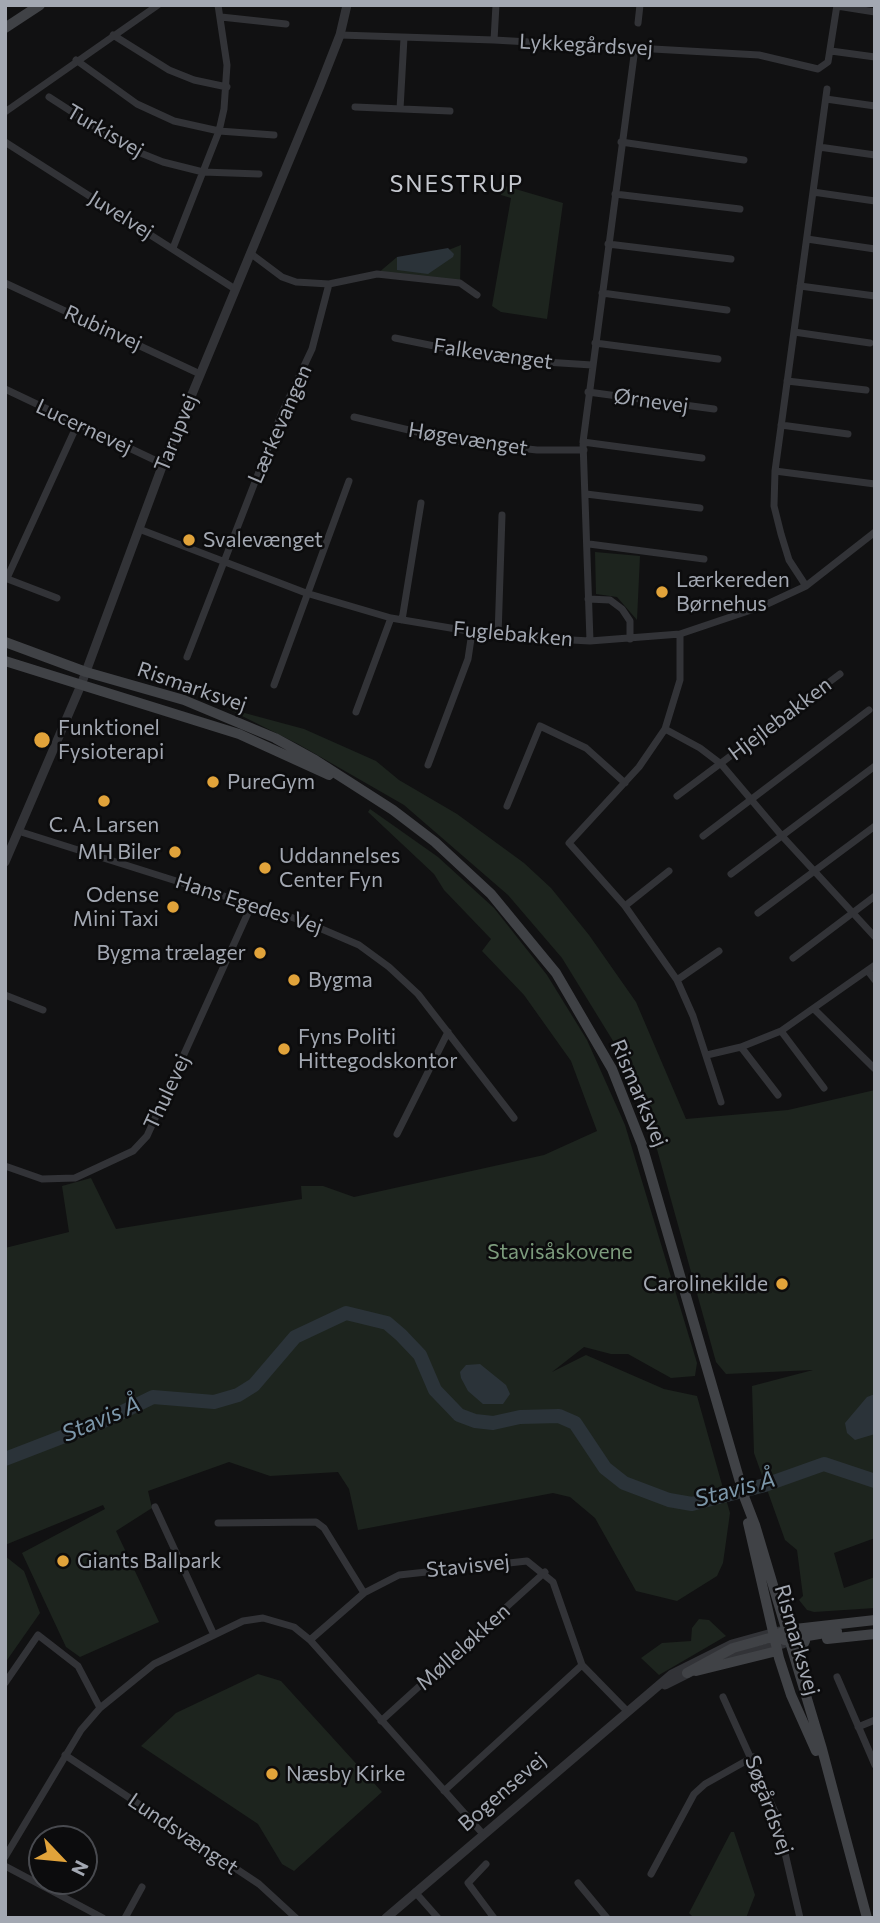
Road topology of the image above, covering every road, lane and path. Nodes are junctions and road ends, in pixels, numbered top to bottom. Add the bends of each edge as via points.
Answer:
1 (40, 5) edge
2 (158, 5) edge
3 (218, 5) edge
4 (347, 5) edge
5 (496, 5) edge
6 (640, 5) edge
7 (837, 6) edge
8 (875, 12) edge
9 (221, 17) junction
10 (286, 23) dead end
11 (638, 23) dead end
12 (5, 28) edge
13 (340, 34) junction
14 (113, 35) junction
15 (404, 38) junction
16 (494, 40) junction
17 (635, 48) junction
18 (831, 51) junction
19 (875, 57) edge
20 (76, 60) junction
21 (227, 87) junction
22 (827, 89) dead end
23 (49, 97) dead end
24 (826, 99) junction
25 (875, 106) edge
26 (355, 107) dead end
27 (400, 109) junction
28 (450, 111) dead end
29 (5, 112) edge
30 (219, 131) junction
31 (274, 135) dead end
32 (5, 142) edge
33 (621, 142) junction
34 (819, 147) junction
35 (875, 155) edge
36 (744, 160) dead end
37 (203, 172) junction
38 (259, 174) dead end
39 (813, 192) junction
40 (615, 194) junction
41 (875, 201) edge
42 (740, 209) dead end
43 (807, 239) junction
44 (608, 244) junction
45 (173, 248) junction
46 (875, 249) edge
47 (250, 253) junction
48 (731, 259) dead end
49 (5, 283) edge
50 (330, 284) junction
51 (800, 286) junction
52 (235, 289) junction
53 (602, 293) junction
54 (477, 295) dead end
55 (875, 296) edge
56 (727, 310) dead end
57 (794, 332) junction
58 (395, 338) dead end
59 (595, 343) junction
60 (870, 343) dead end
61 (718, 359) dead end
62 (592, 365) junction
63 (200, 374) junction
64 (787, 381) junction
65 (5, 389) edge
66 (866, 390) dead end
67 (588, 392) junction
68 (713, 410) dead end
69 (354, 416) dead end
70 (78, 424) junction
71 (781, 425) junction
72 (848, 434) dead end
73 (583, 446) junction
74 (702, 458) dead end
75 (163, 464) junction
76 (775, 471) junction
77 (349, 481) dead end
78 (875, 484) edge
79 (586, 494) junction
80 (421, 503) dead end
81 (700, 508) dead end
82 (502, 515) dead end
83 (139, 529) junction
84 (875, 532) edge
85 (589, 544) junction
86 (704, 559) dead end
87 (222, 562) junction
88 (6, 578) edge
89 (806, 586) junction
90 (306, 593) junction
91 (58, 598) dead end
92 (588, 599) junction
93 (391, 618) junction
94 (402, 620) junction
95 (472, 632) junction
96 (680, 634) junction
97 (498, 636) junction
98 (630, 639) junction
99 (590, 641) junction
100 (5, 642) edge
101 (187, 657) dead end
102 (5, 661) edge
103 (86, 672) junction
104 (840, 674) dead end
105 (81, 685) junction
106 (274, 685) dead end
107 (869, 710) dead end
108 (356, 712) dead end
109 (665, 729) junction
110 (721, 764) junction
111 (428, 765) dead end
112 (875, 766) edge
113 (625, 783) junction
114 (357, 788) junction
115 (677, 796) dead end
116 (751, 800) junction
117 (507, 806) dead end
118 (875, 826) edge
119 (18, 831) junction
120 (703, 836) dead end
121 (782, 836) junction
122 (5, 862) edge
123 (669, 871) dead end
124 (814, 871) junction
125 (731, 874) dead end
126 (875, 896) edge
127 (252, 904) junction
128 (625, 906) junction
129 (758, 913) dead end
130 (853, 913) junction
131 (875, 937) edge
132 (719, 951) dead end
133 (793, 958) dead end
134 (875, 965) edge
135 (868, 971) junction
136 (875, 979) edge
137 (677, 980) junction
138 (5, 995) edge
139 (43, 1010) dead end
140 (815, 1010) junction
141 (781, 1031) junction
142 (448, 1032) junction
143 (741, 1047) junction
144 (707, 1055) junction
145 (875, 1069) edge
146 (824, 1088) dead end
147 (778, 1095) dead end
148 (721, 1102) dead end
149 (514, 1118) dead end
150 (397, 1134) dead end
151 (5, 1166) edge
152 (745, 1499) junction
153 (155, 1507) dead end
154 (231, 1513) dead end
155 (218, 1523) dead end
156 (231, 1523) junction
157 (545, 1572) junction
158 (364, 1593) junction
159 (875, 1619) edge
160 (875, 1627) edge
161 (214, 1634) junction
162 (875, 1634) edge
163 (780, 1637) junction
164 (310, 1640) junction
165 (805, 1641) junction
166 (582, 1665) junction
167 (687, 1673) joint
168 (837, 1677) dead end
169 (5, 1683) edge
170 (645, 1696) junction
171 (723, 1697) dead end
172 (100, 1708) junction
173 (626, 1710) junction
174 (875, 1720) edge
175 (381, 1721) junction
176 (859, 1727) junction
177 (822, 1749) junction
178 (65, 1755) junction
179 (753, 1757) junction
180 (875, 1765) edge
181 (832, 1786) junction
182 (444, 1791) junction
183 (483, 1834) junction
184 (5, 1857) edge
185 (486, 1864) dead end
186 (5, 1866) edge
187 (651, 1874) dead end
188 (578, 1883) dead end
189 (142, 1887) dead end
190 (415, 1892) junction
191 (103, 1918) edge
192 (125, 1918) edge
193 (296, 1918) edge
194 (386, 1918) edge
195 (438, 1918) edge
196 (494, 1918) edge
197 (607, 1918) edge
198 (800, 1918) edge
199 (867, 1918) edge

1 - 12 main road
2 - 14 street
3 - 9 street
4 - 13 street, Tarupvej
5 - 16 street
6 - 11 street
7 - 8 street
7 - 18 street
9 - 10 street
9 - 21 street
13 - 15 street, Lykkegårdsvej
13 - 47 street, Tarupvej
14 - 20 street
14 - 21 street via 169,70
15 - 16 street, Lykkegårdsvej
15 - 27 street
16 - 17 street, Lykkegårdsvej
17 - 18 street, Lykkegårdsvej via 759,55 818,69 828,62
17 - 33 street, Ørnevej
18 - 19 street
20 - 29 street
20 - 30 street, Turkisvej via 137,103 174,121
21 - 30 street
22 - 24 street
23 - 37 street, Turkisvej via 128,148
24 - 25 street
24 - 34 street
26 - 27 street
27 - 28 street
30 - 31 street, Turkisvej
30 - 37 street
32 - 45 street, Juvelvej
33 - 36 street
33 - 40 street, Ørnevej
34 - 35 street
34 - 39 street
37 - 38 street, Turkisvej
37 - 45 street
39 - 41 street
39 - 43 street
40 - 42 street
40 - 44 street, Ørnevej
43 - 46 street
43 - 51 street
44 - 48 street
44 - 53 street, Ørnevej
45 - 52 street, Juvelvej
47 - 50 street via 282,277
47 - 52 street, Tarupvej
49 - 63 street, Rubinvej
50 - 54 street via 377,274 460,283
50 - 87 street, Lærkevangen via 312,349
51 - 55 street
51 - 57 street
52 - 63 street, Tarupvej
53 - 56 street
53 - 59 street, Ørnevej
57 - 60 street
57 - 64 street
58 - 62 street, Falkevænget via 498,359
59 - 61 street
59 - 62 street, Ørnevej
62 - 67 street, Ørnevej
63 - 75 street, Tarupvej
64 - 66 street
64 - 71 street
65 - 70 street, Lucernevej
67 - 68 street, Ørnevej
67 - 73 street, Ørnevej
69 - 73 street, Høgevænget via 481,444 537,450
70 - 75 street, Lucernevej
70 - 88 street
71 - 72 street
71 - 76 street
73 - 74 street
73 - 79 street, Ørnevej
75 - 83 street, Tarupvej
76 - 78 street
76 - 89 street via 774,506 780,534
77 - 90 street
79 - 81 street
79 - 85 street, Ørnevej
80 - 94 street
82 - 97 street
83 - 87 street, Fuglebakken
83 - 103 street, Tarupvej
84 - 89 street, Fuglebakken
85 - 86 street
85 - 92 street, Ørnevej
87 - 90 street, Fuglebakken
87 - 101 street
88 - 91 street
89 - 96 street, Fuglebakken
90 - 93 street, Fuglebakken
90 - 106 street
92 - 98 street via 610,600 622,609 630,621
92 - 99 street, Ørnevej
93 - 94 street, Fuglebakken
93 - 108 street
94 - 95 street, Fuglebakken
95 - 97 street, Fuglebakken
95 - 111 street via 468,659
96 - 98 street, Fuglebakken
96 - 109 street via 680,680
97 - 99 street, Fuglebakken
98 - 99 street, Fuglebakken
100 - 103 main road, Rismarksvej
102 - 105 main road, Rismarksvej
103 - 105 street, Tarupvej
103 - 114 main road, Rismarksvej via 184,700 275,738
104 - 110 street, Hjejlebakken
105 - 114 main road, Rismarksvej via 239,734
105 - 119 street, Tarupvej
107 - 116 street
109 - 110 street, Hjejlebakken
109 - 113 street
110 - 115 street, Hjejlebakken
110 - 116 street, Hjejlebakken
112 - 121 street
113 - 117 street via 586,748 540,726
113 - 128 street via 569,843
114 - 152 main road, Rismarksvej via 435,842 491,894 534,943 588,1024 631,1111
116 - 120 street
116 - 121 street, Hjejlebakken
118 - 124 street
119 - 122 street, Tarupvej
119 - 127 street, Hans Egedes Vej
121 - 124 street, Hjejlebakken
121 - 125 street
123 - 128 street
124 - 129 street
124 - 130 street, Hjejlebakken
126 - 130 street
127 - 142 street, Hans Egedes Vej via 359,945 418,994
127 - 151 street, Thulevej via 147,1136 133,1151 75,1178 42,1179
128 - 137 street
130 - 131 street, Hjejlebakken
130 - 133 street
132 - 137 street
134 - 135 street
135 - 136 street
135 - 140 street
137 - 144 street
138 - 139 street
140 - 141 street
140 - 145 street
141 - 143 street
141 - 146 street
142 - 149 street, Hans Egedes Vej
142 - 150 street
143 - 144 street
143 - 147 street
144 - 148 street
152 - 163 main road, Rismarksvej
152 - 163 main road via 752,1572
153 - 161 street
154 - 156 street
155 - 156 street
156 - 158 street via 316,1522
157 - 158 street, Stavisvej via 516,1560 416,1571
157 - 166 street via 558,1594
157 - 175 street, Mølleløkken
158 - 164 street, Stavisvej
159 - 163 main road
160 - 163 main road
161 - 164 street via 262,1618 294,1628
161 - 172 street via 154,1664
162 - 165 main road, Bogensevej
163 - 165 main road, Bogensevej
163 - 167 main road
163 - 170 street, Bogensevej via 714,1652 672,1674
163 - 177 main road, Rismarksvej
163 - 181 main road, Rismarksvej via 791,1695
164 - 175 street
165 - 177 main road via 799,1654
166 - 173 street
166 - 182 street
167 - 170 street, Bogensevej
168 - 176 street
169 - 172 street via 38,1634 78,1666
170 - 173 street, Bogensevej
171 - 179 street, Søgårdsvej
172 - 178 street
173 - 183 street, Bogensevej
174 - 176 street
175 - 182 street
176 - 180 street
177 - 181 main road, Rismarksvej
178 - 184 street
178 - 193 street, Lundsvænget via 259,1884
179 - 187 street via 694,1794
179 - 198 street, Søgårdsvej via 776,1814
181 - 199 main road, Rismarksvej
182 - 183 street
183 - 190 street, Bogensevej
185 - 196 street via 468,1883
186 - 191 street
188 - 197 street
189 - 192 street
190 - 194 street, Bogensevej
190 - 195 street

